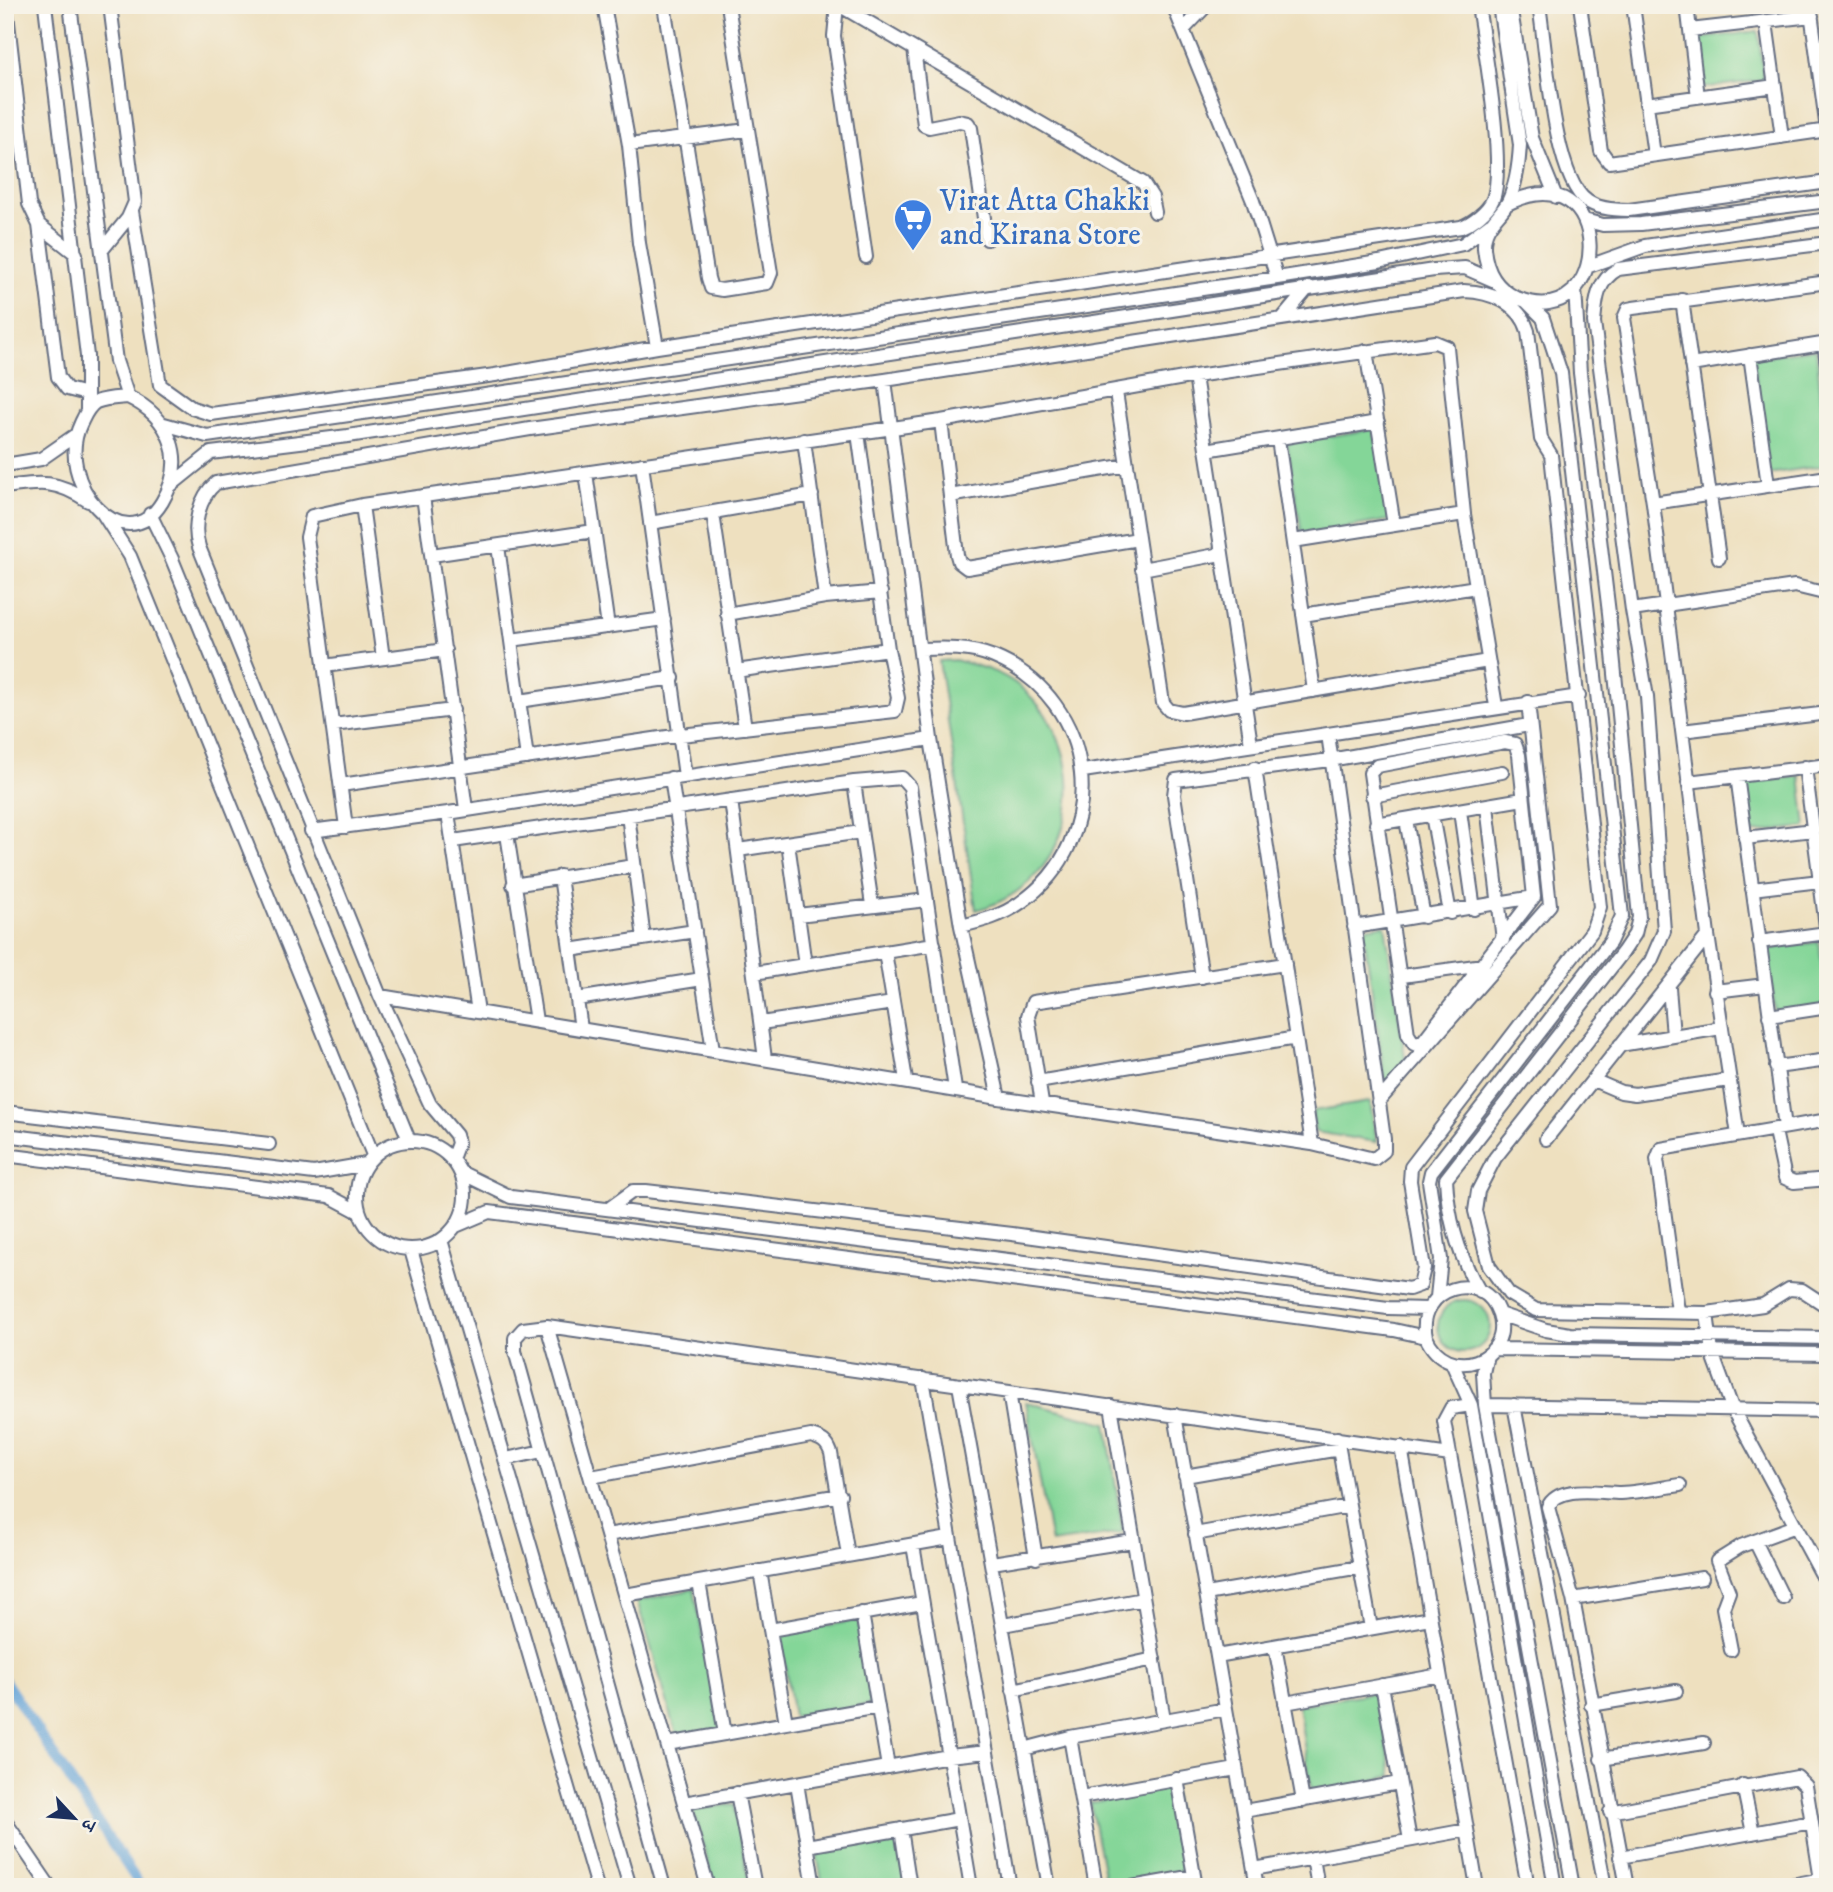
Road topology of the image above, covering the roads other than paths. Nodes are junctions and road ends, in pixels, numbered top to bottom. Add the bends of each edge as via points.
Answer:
1 (6, 5) edge
2 (46, 5) edge
3 (70, 5) edge
4 (110, 5) edge
5 (604, 5) edge
6 (664, 5) edge
7 (728, 5) edge
8 (838, 5) edge
9 (1173, 5) edge
10 (1207, 5) edge
11 (1478, 5) edge
12 (1499, 5) edge
13 (1510, 5) edge
14 (1539, 5) edge
15 (1580, 5) edge
16 (1633, 5) edge
17 (1686, 5) edge
18 (1811, 11) edge
19 (1766, 22) junction
20 (1184, 29) junction
21 (1690, 30) junction
22 (914, 49) junction
23 (1775, 86) junction
24 (1698, 97) junction
25 (1646, 104) junction
26 (747, 130) junction
27 (1827, 130) edge
28 (1782, 137) junction
29 (685, 138) junction
30 (629, 145) junction
31 (1654, 155) junction
32 (1828, 182) edge
33 (1556, 197) junction
34 (1828, 201) edge
35 (1507, 204) junction
36 (132, 211) junction
37 (1155, 212) dead end
38 (1828, 219) edge
39 (1584, 220) junction
40 (1490, 224) junction
41 (39, 225) junction
42 (987, 239) dead end
43 (1828, 243) edge
44 (102, 250) junction
45 (76, 254) junction
46 (1270, 254) junction
47 (866, 257) dead end
48 (1589, 266) junction
49 (1277, 278) junction
50 (1495, 282) junction
51 (1828, 282) edge
52 (1308, 288) junction
53 (1575, 288) junction
54 (1682, 300) junction
55 (1527, 302) junction
56 (1282, 319) junction
57 (1826, 343) edge
58 (657, 347) junction
59 (1366, 351) junction
60 (1750, 355) junction
61 (1692, 365) junction
62 (1828, 372) edge
63 (1195, 376) junction
64 (885, 380) junction
65 (1116, 392) junction
66 (87, 394) junction
67 (361, 395) junction
68 (128, 397) junction
69 (87, 410) junction
70 (364, 412) junction
71 (941, 421) junction
72 (1378, 422) junction
73 (164, 424) junction
74 (890, 429) junction
75 (859, 433) junction
76 (74, 436) junction
77 (348, 436) junction
78 (1278, 439) junction
79 (804, 440) junction
80 (1206, 450) junction
81 (382, 455) junction
82 (642, 464) junction
83 (5, 465) edge
84 (1127, 465) junction
85 (586, 473) junction
86 (1828, 477) edge
87 (1768, 485) junction
88 (170, 486) junction
89 (5, 487) edge
90 (1710, 492) junction
91 (812, 495) junction
92 (423, 496) junction
93 (950, 496) junction
94 (89, 502) junction
95 (1653, 503) junction
96 (362, 505) junction
97 (103, 514) junction
98 (150, 514) junction
99 (713, 514) junction
100 (1464, 514) junction
101 (650, 523) junction
102 (1394, 525) junction
103 (594, 531) junction
104 (1138, 539) junction
105 (1293, 541) junction
106 (498, 546) junction
107 (1221, 554) junction
108 (432, 555) junction
109 (1719, 558) dead end
110 (1142, 569) junction
111 (1476, 587) junction
112 (881, 592) junction
113 (1828, 594) edge
114 (825, 597) junction
115 (1667, 604) junction
116 (1632, 610) junction
117 (727, 614) junction
118 (1303, 615) junction
119 (664, 619) junction
120 (608, 627) junction
121 (511, 640) junction
122 (888, 649) junction
123 (920, 649) junction
124 (445, 650) junction
125 (383, 659) junction
126 (1488, 662) junction
127 (324, 667) junction
128 (736, 671) junction
129 (673, 678) junction
130 (1314, 691) junction
131 (1579, 696) junction
132 (519, 701) junction
133 (1528, 702) junction
134 (1243, 703) junction
135 (1496, 706) junction
136 (453, 710) junction
137 (1828, 713) edge
138 (333, 725) junction
139 (1529, 725) junction
140 (745, 728) junction
141 (1682, 731) junction
142 (1328, 734) junction
143 (681, 735) junction
144 (931, 739) junction
145 (1251, 744) junction
146 (527, 758) junction
147 (1330, 760) junction
148 (1828, 765) edge
149 (1805, 767) junction
150 (461, 768) junction
151 (1255, 768) junction
152 (1083, 771) junction
153 (1502, 772) dead end
154 (685, 776) junction
155 (1737, 776) junction
156 (671, 778) junction
157 (854, 782) junction
158 (1688, 782) junction
159 (341, 785) junction
160 (1372, 796) junction
161 (1523, 799) junction
162 (731, 800) junction
163 (1487, 806) junction
164 (677, 807) junction
165 (466, 809) junction
166 (1460, 811) junction
167 (447, 813) junction
168 (628, 815) junction
169 (1432, 815) junction
170 (1406, 820) junction
171 (1376, 824) junction
172 (346, 827) junction
173 (1813, 830) junction
174 (312, 831) junction
175 (861, 832) junction
176 (507, 834) junction
177 (1745, 838) junction
178 (453, 841) junction
179 (788, 843) junction
180 (738, 850) junction
181 (635, 866) junction
182 (560, 876) junction
183 (1820, 881) junction
184 (513, 885) junction
185 (1752, 889) junction
186 (1534, 897) junction
187 (927, 900) junction
188 (872, 905) junction
189 (1501, 905) junction
190 (1474, 909) junction
191 (1450, 913) junction
192 (798, 915) junction
193 (1424, 917) junction
194 (1392, 923) junction
195 (961, 926) junction
196 (1354, 927) junction
197 (695, 931) junction
198 (1708, 935) junction
199 (1827, 937) edge
200 (644, 939) junction
201 (1503, 940) junction
202 (1759, 942) junction
203 (934, 944) junction
204 (570, 950) junction
205 (885, 953) junction
206 (1285, 964) junction
207 (805, 965) junction
208 (1483, 965) junction
209 (754, 973) junction
210 (1402, 976) junction
211 (1202, 977) junction
212 (702, 979) junction
213 (1765, 985) junction
214 (1669, 988) junction
215 (1716, 992) junction
216 (380, 996) junction
217 (577, 999) junction
218 (893, 1003) junction
219 (1828, 1007) edge
220 (478, 1012) junction
221 (1769, 1016) junction
222 (536, 1021) junction
223 (761, 1023) junction
224 (1721, 1028) junction
225 (581, 1029) junction
226 (1673, 1035) junction
227 (1296, 1038) junction
228 (1620, 1045) junction
229 (713, 1050) junction
230 (765, 1059) junction
231 (1828, 1060) edge
232 (1776, 1067) junction
233 (906, 1080) junction
234 (1593, 1080) junction
235 (1729, 1080) junction
236 (1038, 1082) junction
237 (955, 1089) junction
238 (999, 1098) junction
239 (1378, 1102) junction
240 (1042, 1104) junction
241 (5, 1112) edge
242 (1828, 1120) edge
243 (1780, 1129) junction
244 (5, 1135) edge
245 (1738, 1135) junction
246 (1546, 1139) dead end
247 (409, 1140) junction
248 (269, 1144) dead end
249 (1312, 1144) junction
250 (5, 1155) edge
251 (370, 1159) junction
252 (452, 1159) junction
253 (460, 1172) junction
254 (1828, 1179) edge
255 (611, 1207) junction
256 (359, 1212) junction
257 (1451, 1213) junction
258 (1475, 1213) junction
259 (1436, 1225) junction
260 (456, 1226) junction
261 (1418, 1229) junction
262 (441, 1240) junction
263 (411, 1250) junction
264 (1480, 1292) junction
265 (1437, 1297) junction
266 (1828, 1307) edge
267 (1428, 1309) junction
268 (1678, 1311) junction
269 (1707, 1313) junction
270 (1499, 1314) junction
271 (547, 1326) junction
272 (1708, 1335) junction
273 (1426, 1338) junction
274 (1828, 1338) edge
275 (1490, 1352) junction
276 (1712, 1353) junction
277 (1828, 1354) edge
278 (1452, 1363) junction
279 (923, 1379) junction
280 (959, 1385) junction
281 (1009, 1391) junction
282 (1471, 1405) junction
283 (1485, 1405) junction
284 (1514, 1405) junction
285 (1111, 1406) junction
286 (1733, 1410) junction
287 (1828, 1411) edge
288 (1175, 1415) junction
289 (1338, 1443) junction
290 (1401, 1447) junction
291 (542, 1451) junction
292 (1450, 1455) junction
293 (506, 1459) junction
294 (1185, 1476) junction
295 (591, 1477) junction
296 (1680, 1485) dead end
297 (840, 1495) junction
298 (1349, 1506) junction
299 (1796, 1526) junction
300 (1195, 1534) junction
301 (607, 1535) junction
302 (948, 1538) junction
303 (1133, 1541) junction
304 (1755, 1541) junction
305 (913, 1545) junction
306 (848, 1555) junction
307 (1036, 1558) junction
308 (992, 1563) junction
309 (1360, 1567) junction
310 (760, 1571) junction
311 (1702, 1578) dead end
312 (699, 1582) junction
313 (1828, 1586) edge
314 (1206, 1594) junction
315 (625, 1595) junction
316 (1143, 1598) junction
317 (1783, 1598) dead end
318 (1573, 1599) junction
319 (922, 1603) junction
320 (862, 1613) junction
321 (1430, 1618) junction
322 (1003, 1625) junction
323 (1371, 1628) junction
324 (770, 1630) junction
325 (1275, 1646) junction
326 (1731, 1650) dead end
327 (1217, 1656) junction
328 (1154, 1659) junction
329 (1440, 1675) junction
330 (1382, 1685) junction
331 (1013, 1690) junction
332 (1675, 1691) dead end
333 (1285, 1703) junction
334 (1591, 1705) junction
335 (878, 1707) junction
336 (1226, 1709) junction
337 (1164, 1720) junction
338 (786, 1724) junction
339 (725, 1734) junction
340 (1070, 1737) junction
341 (1704, 1743) dead end
342 (667, 1744) junction
343 (1024, 1749) junction
344 (987, 1752) junction
345 (948, 1756) junction
346 (1601, 1759) junction
347 (888, 1767) junction
348 (1236, 1769) junction
349 (1177, 1779) junction
350 (797, 1783) junction
351 (1399, 1783) junction
352 (1743, 1785) junction
353 (737, 1793) junction
354 (1080, 1797) junction
355 (1303, 1801) junction
356 (684, 1803) junction
357 (1244, 1811) junction
358 (1611, 1812) junction
359 (959, 1819) junction
360 (5, 1821) edge
361 (1812, 1822) junction
362 (901, 1829) junction
363 (1467, 1830) junction
364 (1753, 1833) junction
365 (1410, 1840) junction
366 (807, 1846) junction
367 (1620, 1857) junction
368 (1313, 1858) junction
369 (1254, 1868) junction
370 (1824, 1879) edge
371 (1195, 1881) edge
372 (50, 1887) edge
373 (597, 1887) edge
374 (629, 1887) edge
375 (664, 1887) edge
376 (708, 1887) edge
377 (755, 1887) edge
378 (814, 1887) edge
379 (910, 1887) edge
380 (971, 1887) edge
381 (1010, 1887) edge
382 (1049, 1887) edge
383 (1096, 1887) edge
384 (1132, 1887) edge
385 (1257, 1887) edge
386 (1318, 1887) edge
387 (1477, 1887) edge
388 (1528, 1887) edge
389 (1555, 1887) edge
390 (1573, 1887) edge
391 (1605, 1887) edge
392 (1627, 1887) edge
393 (1780, 1887) edge

1 - 41 street via 29,204
2 - 45 street
3 - 44 street
4 - 36 street via 135,195
5 - 30 street
6 - 29 street
7 - 26 street
8 - 22 street
8 - 47 street via 834,36
9 - 20 street
10 - 20 street
11 - 46 street via 1496,143 1495,190 1490,204 1461,227
12 - 35 street via 1520,145 1519,166
13 - 33 street via 1532,138
14 - 32 street via 1561,154 1586,201 1602,208 1629,210
15 - 31 street via 1602,156 1614,163
16 - 25 street
17 - 21 street
18 - 19 street
18 - 27 street
19 - 21 street
19 - 23 street
20 - 46 street
21 - 24 street
22 - 37 street via 1143,183
22 - 42 street via 924,125 959,121 971,128
23 - 24 street
23 - 28 street
24 - 25 street
25 - 31 street
26 - 29 street
26 - 29 street via 770,280 722,290 711,288 708,278
27 - 28 street
28 - 31 street
29 - 30 street
30 - 58 street via 639,243
33 - 35 street via 1522,196
33 - 39 street
34 - 39 street via 1641,224 1603,225
35 - 40 street
36 - 44 street
36 - 67 street via 156,376 167,392 211,414
38 - 48 street via 1645,246
39 - 48 street via 1591,234
40 - 49 street via 1463,244
40 - 50 street via 1484,243 1486,263
41 - 45 street
41 - 66 street via 58,377 67,389
43 - 116 street via 1618,269 1602,283 1594,322
44 - 68 street via 116,361
45 - 66 street
46 - 49 street
46 - 58 street
48 - 53 street
49 - 70 street
50 - 52 street via 1465,268
50 - 55 street
51 - 54 street
52 - 56 street
52 - 77 street
53 - 55 street via 1552,300
53 - 257 street via 1580,373 1639,917 1635,934 1623,951 1452,1167 1446,1179
54 - 61 street
54 - 95 street via 1628,309 1624,318
55 - 259 street via 1543,318 1560,373 1622,916 1609,942 1436,1162 1429,1181
56 - 64 street
56 - 131 street via 1464,291 1500,299 1525,318 1541,439 1551,455
57 - 60 street
57 - 62 street
58 - 67 street
59 - 63 street
59 - 72 street
59 - 100 street via 1435,342 1447,347
60 - 61 street
60 - 87 street
61 - 90 street
63 - 65 street
63 - 80 street
64 - 74 street
64 - 81 street via 530,429
65 - 71 street
65 - 84 street
66 - 69 street
67 - 70 street
68 - 69 street via 105,399
68 - 73 street via 147,406
69 - 76 street
70 - 73 street via 206,436
71 - 74 street
71 - 93 street
72 - 78 street
72 - 102 street
73 - 88 street via 174,464
74 - 75 street
74 - 123 street
75 - 79 street
75 - 112 street
76 - 83 street via 41,459
76 - 94 street via 79,481
77 - 81 street
77 - 88 street via 211,453
78 - 80 street
78 - 105 street
79 - 82 street
79 - 91 street
80 - 107 street
81 - 174 street via 226,480 209,489 197,518 199,547
82 - 85 street
82 - 101 street
84 - 93 street
84 - 104 street
85 - 92 street
85 - 103 street
86 - 87 street
87 - 90 street
88 - 98 street via 161,505
89 - 94 street via 56,484
90 - 95 street
90 - 109 street
91 - 99 street
91 - 114 street
92 - 96 street
92 - 108 street
93 - 104 street via 957,555 967,568
94 - 97 street
95 - 115 street
96 - 125 street
96 - 127 street via 312,516 308,523
97 - 98 street via 120,523
97 - 251 street via 130,556
98 - 247 street
99 - 101 street
99 - 117 street
100 - 102 street
100 - 111 street
101 - 119 street
102 - 105 street
103 - 106 street
103 - 120 street
104 - 110 street
105 - 118 street
106 - 108 street
106 - 121 street
107 - 110 street
107 - 134 street
108 - 124 street
110 - 134 street via 1163,703 1183,713
111 - 118 street
111 - 126 street
112 - 114 street
112 - 122 street
113 - 115 street via 1795,586
114 - 117 street
115 - 116 street
115 - 141 street
116 - 258 street via 1647,697 1664,931 1651,961 1495,1158 1478,1191
117 - 128 street
118 - 130 street
119 - 120 street
119 - 129 street
120 - 121 street
121 - 132 street
122 - 128 street
122 - 140 street via 898,698 895,711
123 - 144 street
123 - 152 street via 957,648 993,656 1025,674 1052,699 1071,731
124 - 125 street
124 - 136 street
125 - 127 street
126 - 130 street
126 - 135 street
127 - 138 street
128 - 140 street
129 - 132 street
129 - 143 street
130 - 134 street
131 - 133 street
131 - 261 street via 1599,918 1411,1167
132 - 146 street
133 - 135 street
133 - 139 street
134 - 145 street
135 - 142 street
136 - 138 street
136 - 150 street
137 - 141 street
138 - 159 street
139 - 147 street
139 - 239 street via 1550,905
140 - 143 street
141 - 158 street
142 - 145 street
142 - 147 street
143 - 146 street
143 - 154 street
144 - 154 street
144 - 195 street
145 - 152 street
146 - 150 street
147 - 151 street
147 - 196 street
148 - 149 street
149 - 155 street
149 - 173 street
150 - 159 street
150 - 165 street
151 - 206 street
151 - 211 street via 1180,778 1174,783
152 - 195 street via 1076,829 1063,858 1044,883 1020,904
153 - 160 street
154 - 156 street
155 - 158 street
155 - 177 street
156 - 164 street
156 - 165 street
157 - 162 street
157 - 175 street
157 - 187 street via 906,781
158 - 198 street
159 - 172 street
160 - 161 street via 1369,778 1377,766 1510,742 1519,755
160 - 171 street
161 - 163 street
161 - 186 street
162 - 164 street
162 - 180 street
163 - 166 street
163 - 189 street
164 - 168 street
164 - 197 street
165 - 167 street
166 - 169 street
166 - 190 street
167 - 172 street
167 - 178 street
168 - 176 street
168 - 181 street
169 - 170 street
169 - 191 street
170 - 171 street
170 - 193 street
171 - 194 street
172 - 174 street
173 - 177 street
173 - 183 street
174 - 216 street
175 - 179 street
175 - 188 street
176 - 178 street
176 - 184 street
177 - 185 street
178 - 220 street
179 - 180 street
179 - 192 street
180 - 209 street
181 - 182 street
181 - 200 street
182 - 184 street
182 - 204 street
183 - 185 street
183 - 199 street
184 - 222 street
185 - 202 street
186 - 189 street
186 - 201 street
187 - 188 street
187 - 203 street
188 - 192 street
189 - 190 street
189 - 201 street
190 - 191 street
191 - 193 street
192 - 207 street
193 - 194 street
194 - 196 street
194 - 210 street
195 - 238 street
196 - 239 street
197 - 200 street
197 - 212 street
198 - 214 street
198 - 215 street
199 - 202 street
200 - 204 street
201 - 208 street
202 - 213 street
203 - 205 street
203 - 237 street
204 - 217 street
205 - 207 street
205 - 218 street
206 - 211 street
206 - 227 street
207 - 209 street
208 - 210 street
208 - 210 street via 1417,1045 1408,1034
209 - 223 street
211 - 236 street via 1033,1002 1028,1016
212 - 217 street
212 - 229 street
213 - 215 street
213 - 221 street
214 - 226 street
214 - 228 street
215 - 224 street
216 - 220 street
216 - 252 street via 430,1104 456,1135
217 - 225 street
218 - 223 street
218 - 233 street
219 - 221 street
220 - 222 street
221 - 232 street
222 - 225 street
223 - 230 street
224 - 226 street
224 - 235 street
225 - 229 street
226 - 228 street
227 - 236 street
227 - 249 street
228 - 234 street
229 - 230 street
230 - 233 street
231 - 232 street
232 - 243 street
233 - 237 street
234 - 235 street via 1635,1094
234 - 246 street
235 - 245 street
236 - 240 street
237 - 238 street
238 - 240 street
239 - 249 street via 1384,1139 1380,1156 1374,1159
240 - 249 street
241 - 248 street
242 - 243 street
243 - 245 street
243 - 254 street via 1785,1178 1794,1182
244 - 251 street via 314,1173
245 - 268 street via 1665,1147 1658,1153
247 - 251 street via 396,1142
247 - 252 street via 440,1148
250 - 256 street via 329,1196
251 - 256 street via 357,1187
252 - 253 street
253 - 255 street via 511,1196
253 - 260 street via 465,1190
255 - 261 street via 633,1191 646,1191 1012,1234 1409,1289 1420,1284 1424,1274
255 - 267 street via 1388,1308
256 - 263 street via 379,1240
257 - 258 street
257 - 264 street via 1462,1259
258 - 268 street via 1495,1278 1536,1310
259 - 261 street
259 - 265 street via 1441,1278
260 - 262 street
260 - 273 street via 489,1212 1394,1330
262 - 263 street
262 - 293 street
263 - 373 street
264 - 265 street via 1458,1288
264 - 270 street
265 - 267 street
266 - 269 street via 1802,1290 1790,1289 1763,1305
267 - 273 street
268 - 269 street
269 - 272 street
270 - 272 street via 1570,1334
270 - 275 street via 1499,1336
271 - 279 street
271 - 291 street via 523,1329 515,1338
271 - 295 street
272 - 274 street
272 - 276 street
273 - 278 street via 1438,1356
275 - 276 street
275 - 278 street via 1474,1362
275 - 283 street via 1483,1373
276 - 277 street
276 - 286 street
278 - 282 street
279 - 280 street
279 - 302 street
280 - 281 street
280 - 308 street
281 - 285 street
281 - 307 street
282 - 292 street via 1446,1413
282 - 389 street
283 - 284 street
283 - 390 street
284 - 286 street
284 - 391 street
285 - 288 street
285 - 303 street
286 - 287 street
286 - 299 street
288 - 289 street
288 - 294 street
289 - 290 street
289 - 294 street
289 - 298 street
290 - 292 street
290 - 321 street
291 - 293 street
291 - 375 street
292 - 388 street
293 - 374 street
294 - 300 street
295 - 297 street via 811,1436 828,1445
295 - 301 street
296 - 318 street via 1573,1493 1551,1501 1548,1507
297 - 301 street
297 - 306 street
298 - 300 street
298 - 309 street
299 - 304 street
299 - 313 street
300 - 314 street
301 - 315 street
302 - 305 street
302 - 344 street
303 - 307 street
303 - 316 street
304 - 317 street
304 - 326 street via 1720,1557 1716,1564 1729,1592 1723,1608
305 - 306 street
305 - 319 street
306 - 310 street
307 - 308 street
308 - 322 street
309 - 314 street
309 - 323 street
310 - 312 street
310 - 324 street
311 - 318 street
312 - 315 street
312 - 339 street
314 - 327 street
315 - 342 street
316 - 322 street
316 - 328 street
318 - 334 street
319 - 320 street
319 - 345 street
320 - 324 street
320 - 335 street
321 - 323 street
321 - 329 street
322 - 331 street
323 - 325 street
324 - 338 street
325 - 327 street
325 - 333 street
327 - 336 street
328 - 331 street
328 - 337 street
329 - 330 street
329 - 363 street
330 - 333 street
330 - 351 street
331 - 343 street
332 - 334 street
333 - 355 street
334 - 346 street
335 - 338 street
335 - 347 street
336 - 337 street
336 - 348 street
337 - 340 street
338 - 339 street
339 - 342 street
340 - 343 street
340 - 354 street
341 - 346 street
342 - 356 street
343 - 382 street
344 - 345 street
344 - 381 street
345 - 347 street
345 - 359 street
346 - 358 street
347 - 350 street
348 - 349 street
348 - 357 street
349 - 354 street
349 - 371 street
350 - 353 street
350 - 366 street
351 - 355 street
351 - 365 street
352 - 358 street
352 - 361 street via 1797,1776 1805,1786
352 - 364 street
353 - 356 street
353 - 377 street
354 - 383 street
355 - 357 street
356 - 376 street
357 - 369 street
358 - 367 street
359 - 362 street
359 - 380 street
360 - 372 street
361 - 364 street
361 - 370 street
362 - 366 street
362 - 379 street
363 - 365 street
363 - 387 street
364 - 367 street
365 - 368 street
366 - 378 street
367 - 392 street
368 - 369 street
368 - 386 street
369 - 385 street
370 - 393 street
371 - 384 street

